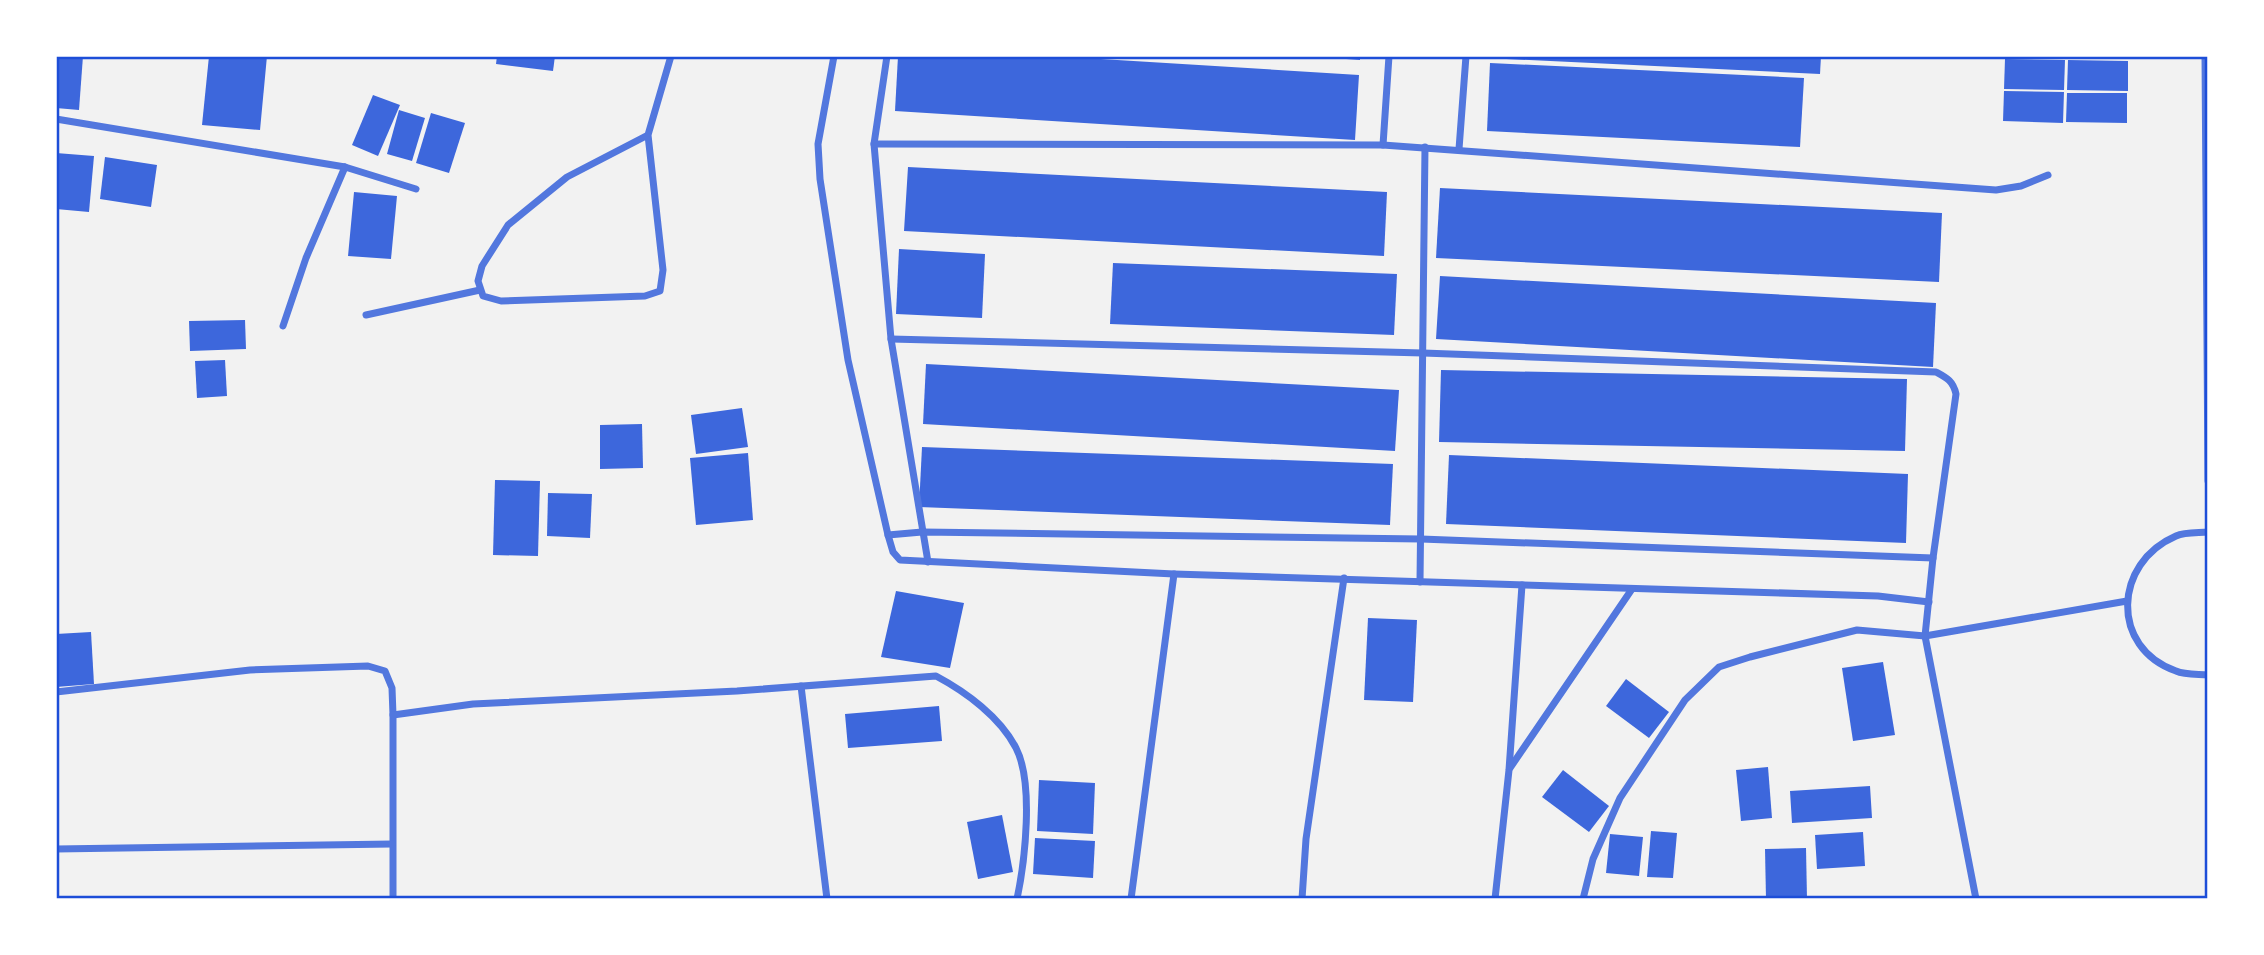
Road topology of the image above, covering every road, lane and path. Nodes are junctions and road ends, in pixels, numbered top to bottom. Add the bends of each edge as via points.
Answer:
1 (671, 56) edge
2 (834, 56) edge
3 (887, 56) edge
4 (1389, 56) edge
5 (1466, 56) edge
6 (2205, 56) edge
7 (56, 119) edge
8 (648, 135) junction
9 (874, 144) junction
10 (1383, 145) junction
11 (1425, 147) junction
12 (1459, 149) junction
13 (345, 167) junction
14 (2048, 175) dead end
15 (415, 190) dead end
16 (480, 290) junction
17 (366, 314) dead end
18 (283, 327) dead end
19 (891, 339) junction
20 (1423, 352) junction
21 (2208, 481) edge
22 (922, 532) junction
23 (2208, 532) edge
24 (888, 535) junction
25 (1421, 539) junction
26 (1933, 558) junction
27 (928, 562) junction
28 (1174, 574) junction
29 (1344, 578) junction
30 (1420, 582) junction
31 (1522, 585) junction
32 (1632, 589) junction
33 (2127, 601) junction
34 (1929, 602) junction
35 (1925, 636) junction
36 (2208, 675) edge
37 (801, 686) junction
38 (56, 692) edge
39 (393, 715) junction
40 (1509, 770) junction
41 (392, 844) junction
42 (56, 849) edge
43 (393, 899) edge
44 (827, 899) edge
45 (1017, 899) edge
46 (1131, 899) edge
47 (1302, 899) edge
48 (1495, 899) edge
49 (1583, 899) edge
50 (1976, 899) edge

1 - 8 street
2 - 24 street via 818,160 848,360
3 - 9 street
4 - 10 street
5 - 12 street
6 - 21 street
7 - 13 street
8 - 16 street via 567,177 508,225 482,266
8 - 16 street via 663,270 660,291 645,296 501,301 483,296
9 - 10 street
9 - 19 street
10 - 11 street
11 - 12 street
11 - 20 street
12 - 14 street via 1996,190
13 - 15 street
13 - 18 street
16 - 17 street
19 - 20 street
19 - 22 street
20 - 25 street
20 - 26 street via 1936,372 1954,385 1956,394
22 - 24 street
22 - 25 street
22 - 27 street
23 - 33 street via 2179,534 2152,549 2134,573
24 - 27 street via 900,560
25 - 26 street
25 - 30 street
26 - 34 street
27 - 28 street
28 - 29 street
28 - 46 street
29 - 30 street
29 - 47 street via 1306,839
30 - 31 street
31 - 32 street
31 - 40 street
32 - 34 street via 1878,596
32 - 40 street
33 - 35 street
33 - 36 street via 2132,631 2150,656 2176,672
34 - 35 street
35 - 49 street via 1857,630 1719,667 1685,700 1620,798 1593,859
35 - 50 street
37 - 39 street via 500,702
37 - 44 street
37 - 45 street via 936,676 959,688 1002,727 1023,767 1026,801
38 - 39 street via 250,670 368,666 385,671
39 - 41 street
40 - 48 street
41 - 42 street
41 - 43 street

